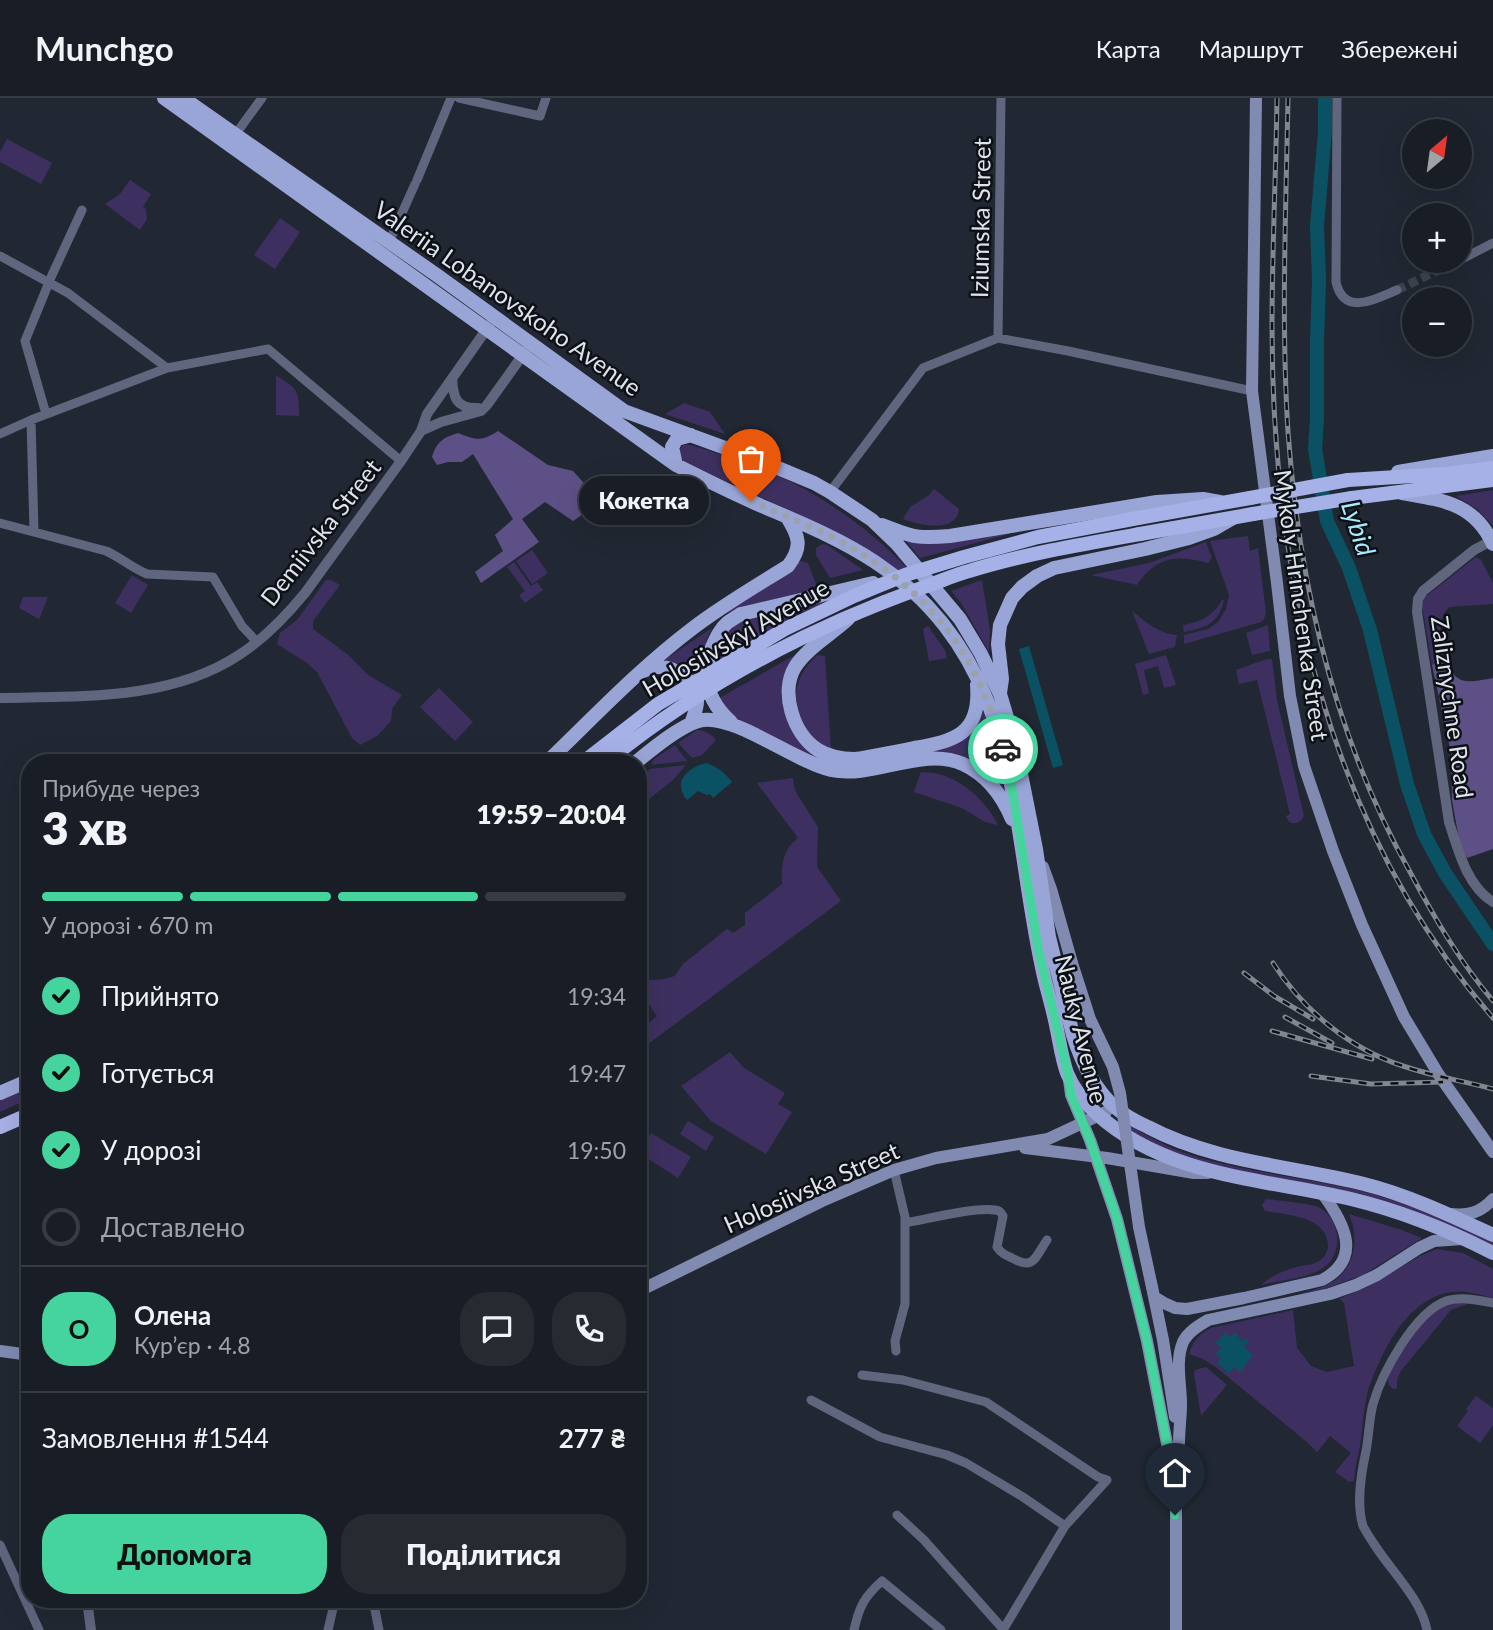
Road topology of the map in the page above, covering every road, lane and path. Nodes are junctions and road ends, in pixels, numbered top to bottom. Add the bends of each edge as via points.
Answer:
1 (164, 98) edge
2 (183, 98) edge
3 (262, 98) edge
4 (451, 98) edge
5 (459, 98) edge
6 (546, 98) edge
7 (1001, 98) edge
8 (1256, 98) edge
9 (1338, 98) edge
10 (235, 135) junction
11 (82, 210) dead end
12 (389, 242) junction
13 (1493, 243) edge
14 (1472, 254) edge
15 (0, 256) edge
16 (48, 282) junction
17 (1397, 290) tunnel mouth
18 (491, 323) junction
19 (998, 338) junction
20 (527, 349) junction
21 (167, 368) junction
22 (452, 378) junction
23 (1252, 391) junction
24 (488, 405) junction
25 (46, 414) junction
26 (32, 420) junction
27 (421, 431) junction
28 (0, 434) edge
29 (691, 435) junction
30 (1493, 456) edge
31 (401, 461) junction
32 (676, 465) junction
33 (1493, 468) edge
34 (1376, 479) junction
35 (1447, 480) junction
36 (1493, 480) edge
37 (830, 492) junction
38 (1397, 492) junction
39 (1223, 503) junction
40 (787, 517) junction
41 (1234, 517) junction
42 (872, 520) junction
43 (0, 523) edge
44 (1139, 526) junction
45 (34, 531) junction
46 (1492, 542) edge
47 (905, 575) junction
48 (855, 613) junction
49 (741, 614) junction
50 (706, 619) junction
51 (257, 642) junction
52 (641, 671) junction
53 (976, 674) junction
54 (1000, 694) junction
55 (0, 698) edge
56 (691, 724) junction
57 (734, 726) junction
58 (555, 754) edge
59 (594, 754) edge
60 (617, 754) edge
61 (646, 754) edge
62 (1020, 836) junction
63 (1036, 849) junction
64 (1493, 902) edge
65 (1068, 1074) junction
66 (21, 1084) edge
67 (0, 1093) edge
68 (1116, 1109) junction
69 (1098, 1115) junction
70 (21, 1118) edge
71 (1470, 1121) junction
72 (1083, 1124) junction
73 (0, 1127) edge
74 (1008, 1147) junction
75 (1493, 1152) edge
76 (1095, 1156) junction
77 (1493, 1162) edge
78 (894, 1170) junction
79 (1217, 1173) junction
80 (1322, 1193) junction
81 (1493, 1199) edge
82 (1445, 1214) junction
83 (905, 1223) junction
84 (1493, 1235) edge
85 (1463, 1238) junction
86 (1047, 1240) dead end
87 (1493, 1253) edge
88 (647, 1288) edge
89 (1153, 1292) junction
90 (1493, 1303) edge
91 (0, 1351) edge
92 (895, 1351) dead end
93 (21, 1354) edge
94 (862, 1375) dead end
95 (811, 1400) dead end
96 (1179, 1443) junction
97 (1175, 1474) junction
98 (897, 1515) dead end
99 (1065, 1526) junction
100 (0, 1545) edge
101 (21, 1592) edge
102 (28, 1608) edge
103 (88, 1608) edge
104 (333, 1608) edge
105 (375, 1608) edge
106 (38, 1630) edge
107 (91, 1630) edge
108 (328, 1630) edge
109 (379, 1630) edge
110 (854, 1630) edge
111 (941, 1630) edge
112 (1003, 1630) edge
113 (1176, 1630) edge
114 (1427, 1630) edge

1 - 18 main road, Valeriia Lobanovskoho Avenue via 323,213
2 - 10 main road, Valeriia Lobanovskoho Avenue
3 - 10 street
4 - 12 street
5 - 6 street via 540,116
7 - 19 street, Iziumska Street
8 - 23 main road, Mykoly Hrinchenka Street
9 - 17 street via 1338,289 1342,297 1355,303
10 - 12 main road, Valeriia Lobanovskoho Avenue
11 - 16 street
12 - 18 main road, Valeriia Lobanovskoho Avenue
13 - 14 street
15 - 16 street
16 - 21 street
16 - 25 street via 25,341
18 - 20 main road, Valeriia Lobanovskoho Avenue
18 - 22 street, Demiivska Street
19 - 23 street
19 - 37 street via 923,368
20 - 24 street
20 - 29 main road, Valeriia Lobanovskoho Avenue via 624,411
20 - 32 main road, Valeriia Lobanovskoho Avenue
21 - 25 street
21 - 31 street via 268,349
22 - 24 street via 458,402 466,408
22 - 27 street, Demiivska Street
23 - 71 main road, Mykoly Hrinchenka Street via 1290,696 1304,766 1362,925 1404,1017
24 - 27 street
25 - 26 street
26 - 28 street
26 - 45 street
27 - 31 street, Demiivska Street
29 - 32 main road via 677,439 672,447
29 - 37 main road, Valeriia Lobanovskoho Avenue
30 - 34 main road
31 - 51 street, Demiivska Street via 305,593
32 - 40 main road, Valeriia Lobanovskoho Avenue
33 - 35 highway
34 - 35 highway, Holosiivskyi Avenue
34 - 39 highway, Holosiivskyi Avenue, bridge
35 - 36 highway
35 - 38 highway, Holosiivskyi Avenue
37 - 42 main road, Valeriia Lobanovskoho Avenue
38 - 41 highway, Holosiivskyi Avenue, bridge
38 - 46 main road via 1460,506 1474,516
39 - 42 main road via 1203,499 1157,502 924,539
39 - 44 highway, Holosiivskyi Avenue
40 - 50 main road, Holosiivskyi Avenue via 798,538 796,556 788,566
40 - 53 main road, Valeriia Lobanovskoho Avenue via 832,537 893,575 945,625
41 - 44 highway, Holosiivskyi Avenue
41 - 54 main road via 1189,538 1055,568 1022,587 1000,625
42 - 54 main road via 960,619
43 - 45 street
44 - 47 highway, Holosiivskyi Avenue, bridge via 1038,537
44 - 48 highway, Holosiivskyi Avenue, bridge via 967,571
45 - 51 street via 106,551 147,573 213,577
46 - 64 street, Zaliznychne Road via 1474,550 1423,591 1417,612 1449,822 1477,888
47 - 49 main road, bridge
47 - 59 highway, Holosiivskyi Avenue, bridge via 785,629 725,663 658,704
48 - 53 main road, bridge via 803,656 790,677 797,726 818,750 855,759 949,741 972,720 977,706
48 - 60 highway, Holosiivskyi Avenue, bridge via 732,676 668,715
49 - 50 main road
49 - 57 main road via 721,629 706,669 715,706
50 - 52 main road, Holosiivskyi Avenue
51 - 55 street, Demiivska Street via 217,668 174,684 121,693
52 - 56 main road via 665,667 688,679 697,703
52 - 58 main road, Holosiivskyi Avenue
53 - 62 main road, Nauky Avenue via 1002,745
54 - 63 main road, Nauky Avenue
56 - 57 main road via 716,720
56 - 61 main road
57 - 62 main road via 842,772 933,759 962,764 997,791
62 - 65 main road, Nauky Avenue via 1039,953
63 - 68 main road, Nauky Avenue via 1049,937 1077,1049 1099,1090
63 - 89 main road, Nauky Avenue, bridge via 1090,1019 1120,1093
65 - 69 main road
65 - 72 main road, Nauky Avenue
66 - 67 main road
68 - 69 main road, Holosiivska Street
68 - 82 main road via 1159,1133 1204,1150 1366,1184
69 - 72 main road, Holosiivska Street
69 - 79 main road via 1164,1156
70 - 73 highway
71 - 75 main road, Mykoly Hrinchenka Street
71 - 77 main road, Mykoly Hrinchenka Street
72 - 74 main road, Holosiivska Street via 1048,1139
72 - 76 main road, Nauky Avenue
74 - 76 main road, Holosiivska Street
74 - 78 main road, Holosiivska Street
76 - 79 main road, Holosiivska Street
76 - 97 main road, Nauky Avenue via 1117,1219
78 - 83 street
78 - 88 main road, Holosiivska Street
79 - 80 main road
80 - 85 main road via 1387,1209
80 - 89 main road via 1346,1237 1342,1259 1331,1275 1187,1309 1164,1303
81 - 82 main road via 1478,1212
82 - 84 main road
83 - 86 street via 997,1210 1003,1216 997,1247 1027,1264
83 - 92 street via 905,1304
85 - 87 main road
85 - 96 main road via 1434,1241 1377,1275 1329,1294 1198,1326 1183,1343 1179,1358
89 - 96 main road, Nauky Avenue
90 - 114 street via 1447,1301 1428,1311 1384,1375 1373,1405 1362,1469 1364,1528 1410,1593
91 - 93 main road
94 - 99 street via 903,1380 986,1402 1107,1480
95 - 99 street via 880,1437 966,1464
96 - 97 main road, Nauky Avenue
97 - 113 main road, Nauky Avenue
98 - 112 street
99 - 112 street
100 - 101 street
102 - 106 street
103 - 107 street
104 - 108 street
105 - 109 street
110 - 111 street via 863,1601 882,1581

